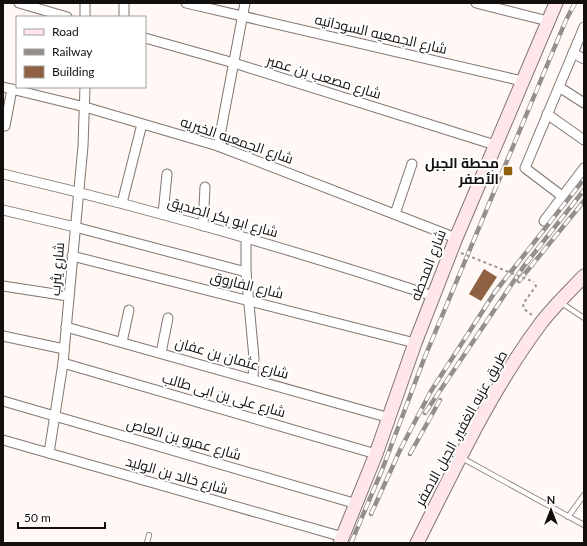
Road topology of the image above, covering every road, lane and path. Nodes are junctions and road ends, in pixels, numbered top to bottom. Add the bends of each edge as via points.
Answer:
1 (19, 3) edge
2 (85, 3) edge
3 (124, 3) edge
4 (186, 3) edge
5 (245, 3) edge
6 (476, 3) edge
7 (556, 3) edge
8 (498, 5) edge
9 (64, 16) edge
10 (85, 16) edge
11 (124, 16) edge
12 (243, 16) junction
13 (548, 21) junction
14 (584, 27) edge
15 (146, 38) edge
16 (573, 53) junction
17 (584, 59) edge
18 (234, 63) junction
19 (522, 81) junction
20 (559, 87) junction
21 (8, 88) edge
22 (85, 88) edge
23 (584, 104) edge
24 (85, 107) junction
25 (547, 114) junction
26 (142, 124) junction
27 (5, 126) dead end
28 (584, 140) edge
29 (495, 145) junction
30 (218, 146) junction
31 (412, 164) dead end
32 (584, 168) edge
33 (3, 174) edge
34 (167, 174) dead end
35 (205, 187) dead end
36 (79, 192) junction
37 (562, 196) junction
38 (122, 203) junction
39 (3, 210) edge
40 (163, 214) junction
41 (395, 214) junction
42 (544, 221) dead end
43 (203, 226) junction
44 (75, 227) junction
45 (246, 238) junction
46 (456, 238) junction
47 (461, 253) dead end
48 (72, 256) junction
49 (246, 272) junction
50 (584, 276) edge
51 (3, 286) edge
52 (68, 296) junction
53 (433, 296) junction
54 (248, 300) junction
55 (560, 302) junction
56 (129, 310) dead end
57 (168, 318) dead end
58 (584, 318) edge
59 (542, 322) junction
60 (66, 327) junction
61 (3, 336) edge
62 (122, 342) junction
63 (416, 343) junction
64 (64, 349) junction
65 (161, 353) junction
66 (63, 363) junction
67 (253, 379) junction
68 (3, 401) edge
69 (56, 416) junction
70 (390, 418) junction
71 (3, 440) edge
72 (49, 453) junction
73 (376, 454) junction
74 (460, 457) junction
75 (584, 494) edge
76 (357, 504) junction
77 (568, 517) junction
78 (584, 525) edge
79 (149, 535) dead end
80 (342, 540) edge
81 (147, 543) edge
82 (417, 543) edge

1 - 9 street
2 - 10 street
3 - 11 street
4 - 12 street, شارع الجمعيه السودانيه
5 - 12 street
6 - 8 street
7 - 13 street, شارع المحطه
8 - 13 street
12 - 18 street
12 - 19 street, شارع الجمعيه السودانيه
13 - 19 street, شارع المحطه
14 - 16 street
15 - 18 street, شارع مصعب بن عمير
16 - 17 street
16 - 20 street
18 - 29 street, شارع مصعب بن عمير
18 - 30 street
19 - 29 street, شارع المحطه
20 - 23 street
20 - 25 street
21 - 24 street, شارع الجمعيه الخيريه
21 - 27 street
22 - 24 street, شارع يثرب
24 - 26 street, شارع الجمعيه الخيريه
24 - 36 street, شارع يثرب
25 - 28 street
25 - 37 street via 525,168
26 - 30 street, شارع الجمعيه الخيريه
26 - 38 street
29 - 46 street, شارع المحطه
30 - 41 street, شارع الجمعيه الخيريه
31 - 41 street
32 - 37 street
33 - 36 street, شارع ابو بكر الصديق
34 - 40 street
35 - 43 street
36 - 38 street, شارع ابو بكر الصديق
36 - 44 street, شارع يثرب
37 - 42 street
38 - 40 street, شارع ابو بكر الصديق
39 - 44 street
40 - 43 street, شارع ابو بكر الصديق
41 - 46 street, شارع الجمعيه الخيريه
43 - 45 street, شارع ابو بكر الصديق
44 - 48 street, شارع يثرب
44 - 49 street
45 - 49 street
45 - 53 street, شارع ابو بكر الصديق
46 - 53 street, شارع المحطه
47 - 59 path, bridge via 534,282 536,286 523,306
48 - 52 street, شارع يثرب
48 - 54 street, شارع الفاروق
49 - 54 street
50 - 55 street, طريق عزبه الغفير, الجبل الاصفر
51 - 52 street
52 - 60 street, شارع يثرب
53 - 63 street, شارع المحطه
54 - 63 street, شارع الفاروق
54 - 67 street via 254,358
55 - 58 lane
55 - 59 street, طريق عزبه الغفير, الجبل الاصفر
56 - 62 street
57 - 65 street
59 - 74 street, طريق عزبه الغفير, الجبل الاصفر via 507,374
60 - 62 street, شارع عثمان بن عفان
60 - 64 street, شارع يثرب
61 - 64 street
62 - 65 street, شارع عثمان بن عفان
63 - 70 street, شارع المحطه
64 - 66 street, شارع يثرب
65 - 67 street, شارع عثمان بن عفان
66 - 69 street, شارع يثرب
66 - 73 street, شارع على بن ابى طالب
67 - 70 street, شارع عثمان بن عفان
68 - 69 street, شارع عمرو بن العاص
69 - 72 street, شارع يثرب
69 - 76 street, شارع عمرو بن العاص
70 - 73 street, شارع المحطه
71 - 72 street, شارع خالد بن الوليد
72 - 80 street, شارع خالد بن الوليد
73 - 76 street, شارع المحطه
74 - 77 lane
74 - 82 street, طريق عزبه الغفير, الجبل الاصفر
75 - 77 lane
76 - 80 street, شارع المحطه
77 - 78 lane
79 - 81 lane

